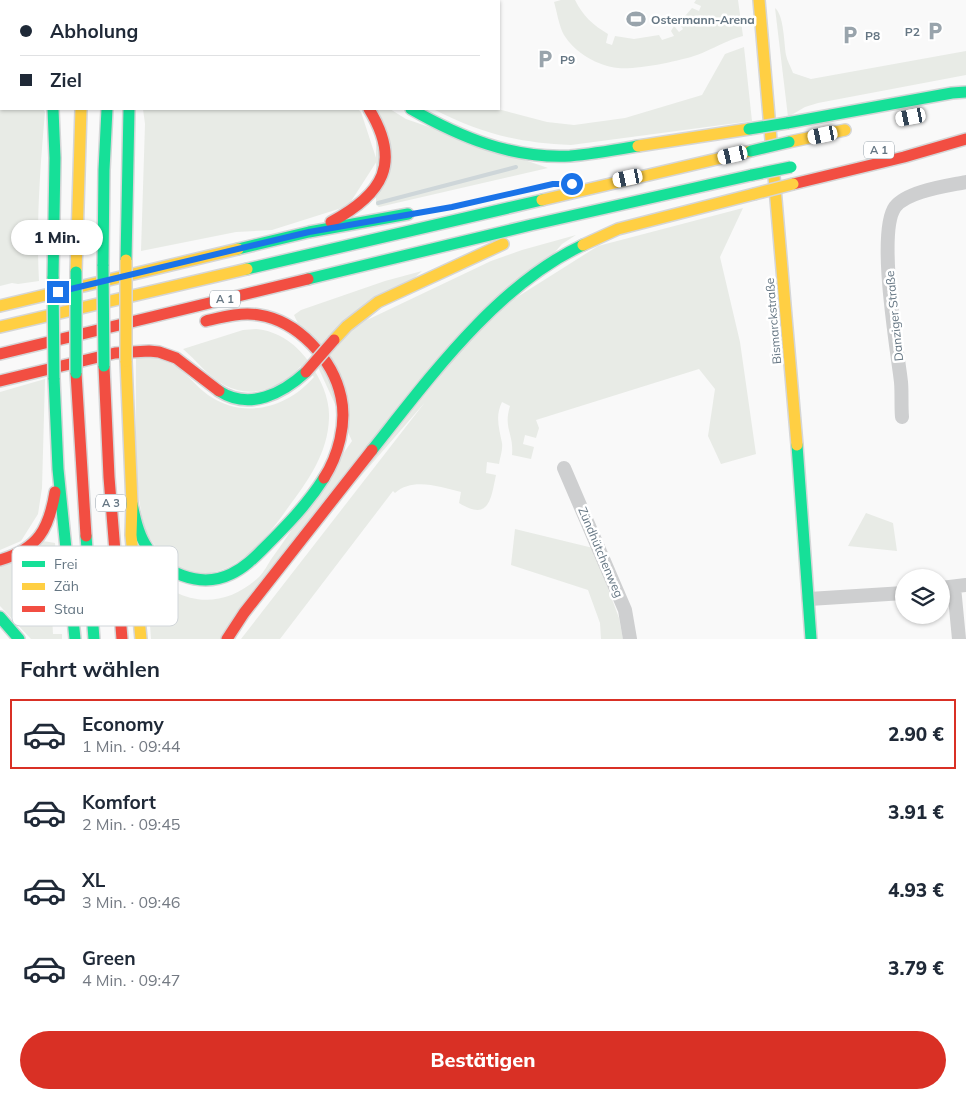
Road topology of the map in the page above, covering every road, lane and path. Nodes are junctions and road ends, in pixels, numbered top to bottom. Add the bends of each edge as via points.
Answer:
1 (759, 0) edge
2 (966, 92) edge
3 (53, 110) edge
4 (61, 110) edge
5 (81, 110) edge
6 (107, 110) edge
7 (370, 110) edge
8 (413, 110) edge
9 (130, 111) edge
10 (855, 128) dead end
11 (966, 134) edge
12 (966, 139) edge
13 (898, 147) dead end
14 (56, 158) junction
15 (796, 166) dead end
16 (610, 182) junction
17 (966, 182) edge
18 (563, 184) dead end
19 (417, 213) dead end
20 (530, 225) junction
21 (309, 232) junction
22 (0, 306) edge
23 (196, 324) dead end
24 (0, 327) edge
25 (134, 338) dead end
26 (0, 354) edge
27 (0, 370) edge
28 (0, 381) edge
29 (902, 417) dead end
30 (564, 468) dead end
31 (58, 469) junction
32 (132, 504) junction
33 (30, 546) edge
34 (66, 546) edge
35 (87, 546) edge
36 (115, 546) edge
37 (132, 546) edge
38 (147, 546) edge
39 (12, 555) edge
40 (0, 560) edge
41 (178, 574) edge
42 (954, 587) edge
43 (895, 593) edge
44 (809, 599) junction
45 (0, 617) edge
46 (74, 626) edge
47 (93, 626) edge
48 (121, 626) edge
49 (140, 626) edge
50 (19, 639) edge
51 (75, 639) edge
52 (94, 639) edge
53 (122, 639) edge
54 (141, 639) edge
55 (227, 639) edge
56 (630, 639) edge
57 (812, 639) edge
58 (959, 639) edge

1 - 44 main road, Bismarckstraße
2 - 8 main road, bridge via 580,155 548,156 480,143
3 - 14 main road
4 - 14 main road
5 - 35 main road, A 3, bridge via 76,373
6 - 36 main road, A 3, bridge via 104,366
7 - 21 main road via 379,124 385,146 378,183 356,208
9 - 32 main road, bridge via 126,361
10 - 16 main road, A 1, bridge
11 - 13 main road, A 1
12 - 55 main road, bridge via 618,229 539,269 504,297 451,354 244,613
14 - 31 main road, bridge via 53,278
15 - 20 main road, A 1, bridge
16 - 18 main road
16 - 24 main road, A 1
17 - 29 street, Danziger Straße via 909,196 895,207 888,223
19 - 21 main road
20 - 26 main road, A 1
20 - 28 main road, bridge via 502,244 378,302 347,326 295,383 276,395 258,400 232,397 218,391 187,364 166,353 138,350
21 - 22 main road
23 - 41 main road via 230,315 252,314 283,324 308,341 328,365 338,386 342,428 335,458 313,496 293,521 241,568 206,580
25 - 27 main road
30 - 56 street, Zündhütchenweg via 621,602
31 - 33 main road via 53,508 45,529
31 - 34 main road
32 - 37 main road
32 - 38 main road
39 - 40 main road
42 - 58 street
43 - 44 street
44 - 57 main road, Bismarckstraße
45 - 50 main road
46 - 51 main road
47 - 52 main road, A 3, bridge
48 - 53 main road, A 3, bridge
49 - 54 main road

